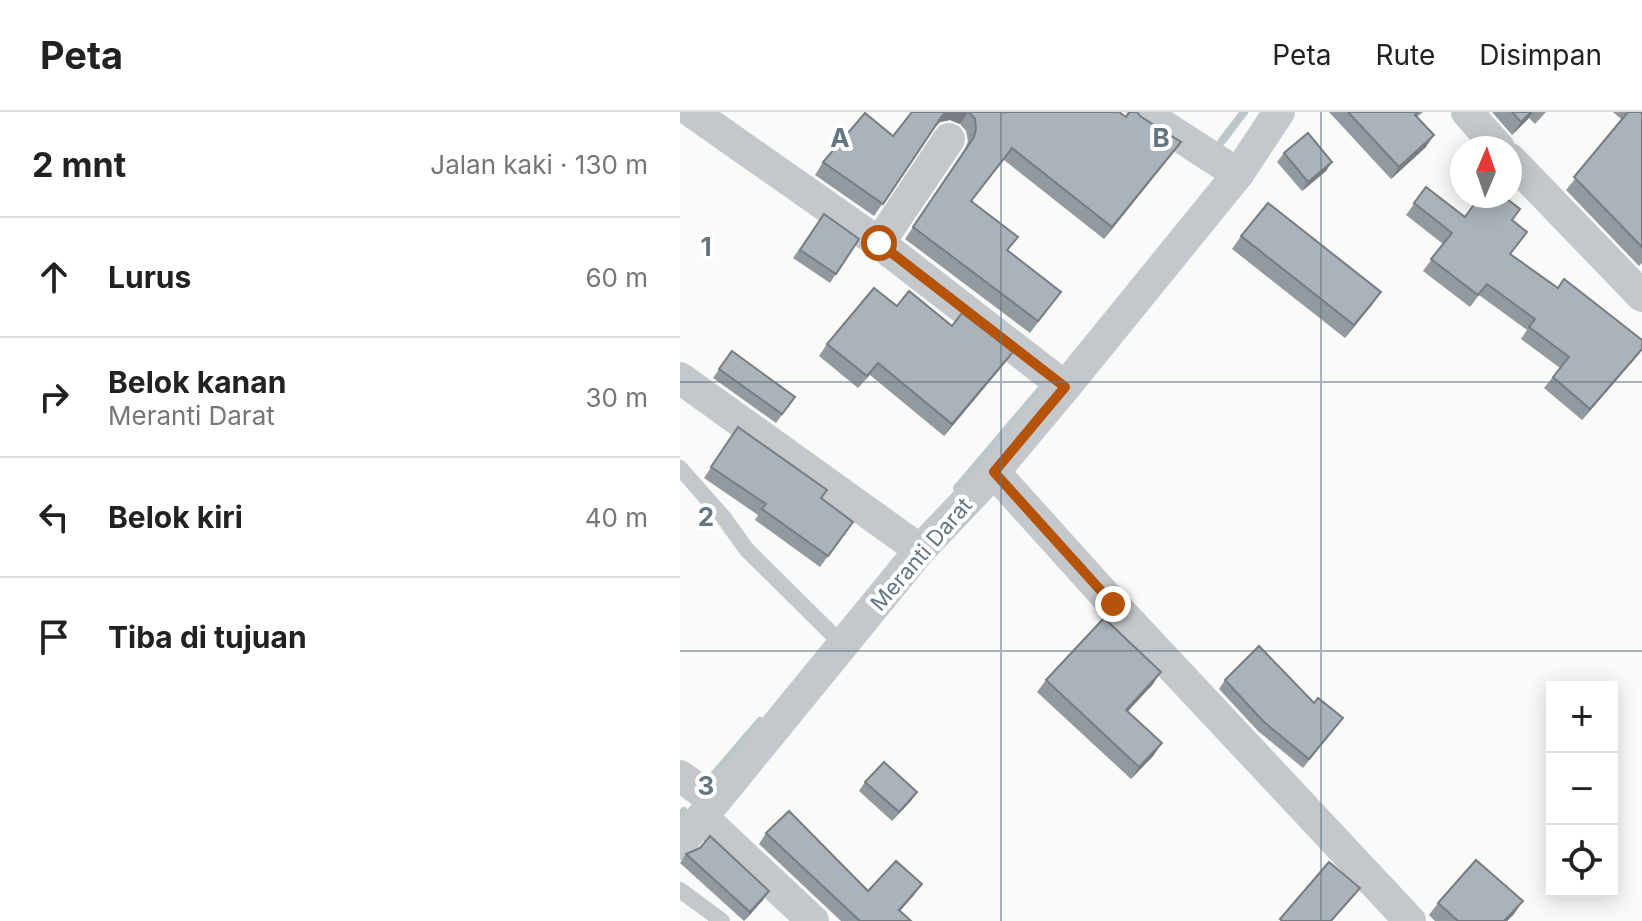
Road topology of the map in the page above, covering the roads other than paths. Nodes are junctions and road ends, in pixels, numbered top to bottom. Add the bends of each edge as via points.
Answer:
1 (692, 112) edge
2 (1142, 112) edge
3 (1279, 112) edge
4 (1467, 112) edge
5 (1488, 136) edge
6 (949, 139) dead end
7 (1522, 171) edge
8 (1238, 174) junction
9 (879, 243) junction
10 (1642, 296) edge
11 (680, 378) edge
12 (1065, 387) junction
13 (680, 468) edge
14 (994, 472) junction
15 (920, 550) junction
16 (844, 646) junction
17 (680, 776) edge
18 (708, 809) junction
19 (680, 844) edge
20 (680, 890) edge
21 (722, 921) edge
22 (813, 921) edge
23 (1410, 921) edge

1 - 9 street
2 - 8 street
3 - 8 street, Meranti Darat
4 - 5 street
6 - 9 street
7 - 10 street
8 - 12 street, Meranti Darat
9 - 12 street
11 - 15 street
12 - 14 street, Meranti Darat
13 - 16 lane via 747,550
14 - 15 street, Meranti Darat
14 - 23 street
15 - 16 street, Meranti Darat
16 - 18 street, Meranti Darat
17 - 18 street
18 - 19 street, Meranti Darat
18 - 22 street
20 - 21 lane

